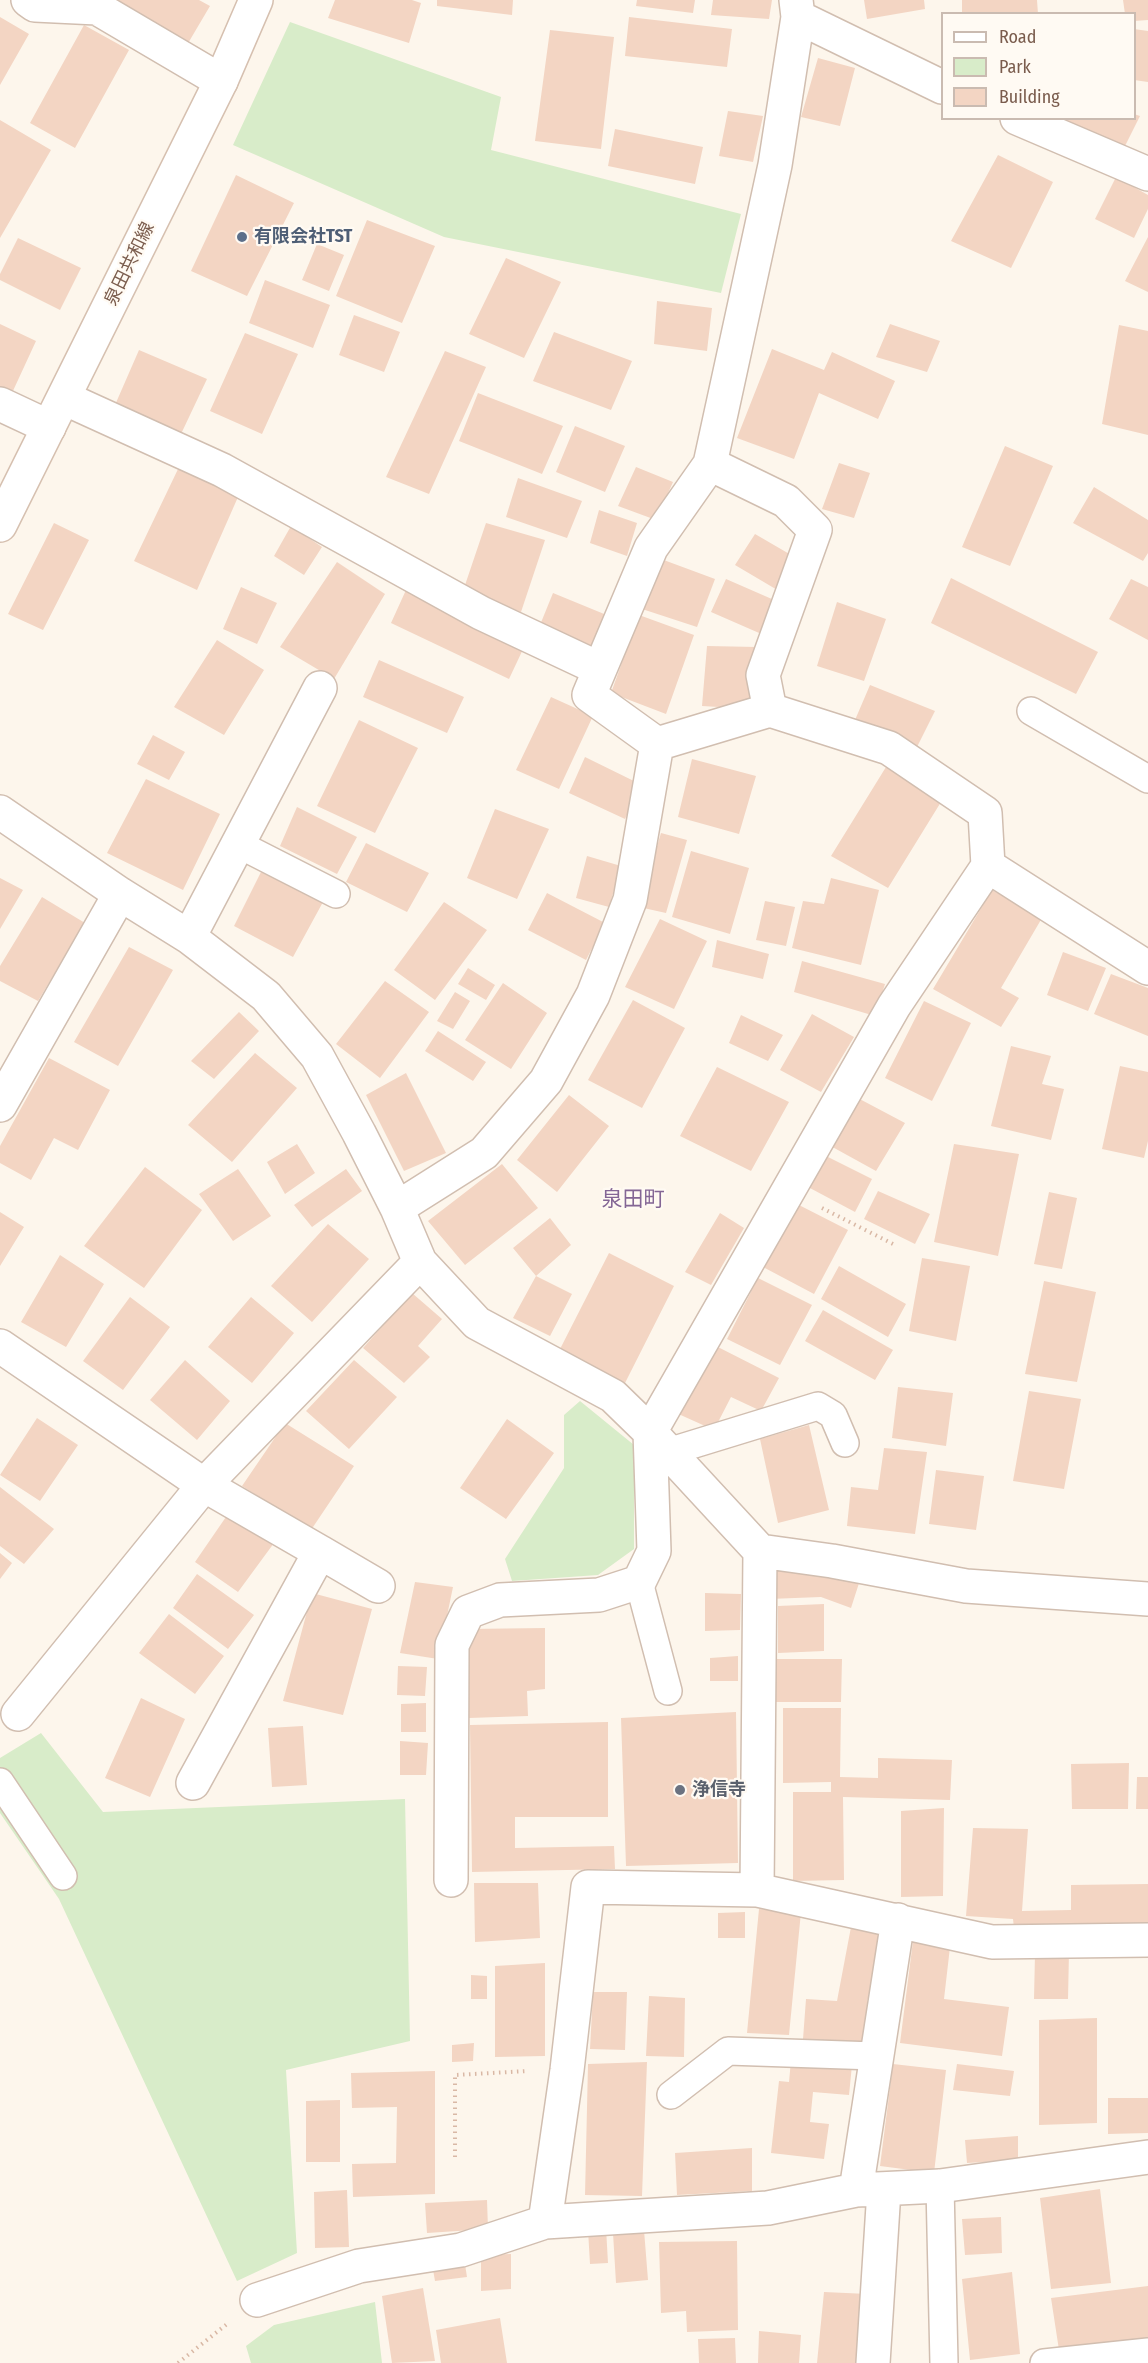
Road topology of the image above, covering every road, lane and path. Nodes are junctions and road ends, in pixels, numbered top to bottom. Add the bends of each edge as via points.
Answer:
1 (28, 0) edge
2 (256, 0) edge
3 (797, 9) edge
4 (221, 81) junction
5 (941, 86) edge
6 (1022, 120) edge
7 (1148, 174) edge
8 (64, 398) junction
9 (0, 404) edge
10 (49, 428) junction
11 (710, 464) junction
12 (0, 525) edge
13 (600, 669) junction
14 (320, 688) dead end
15 (770, 710) junction
16 (1031, 711) dead end
17 (657, 744) junction
18 (1148, 779) edge
19 (0, 812) edge
20 (238, 844) junction
21 (988, 866) junction
22 (120, 894) junction
23 (336, 894) dead end
24 (189, 937) junction
25 (1148, 968) edge
26 (0, 1105) edge
27 (786, 1191) junction
28 (397, 1208) junction
29 (892, 1244) dead end
30 (420, 1262) junction
31 (0, 1346) edge
32 (659, 1442) junction
33 (845, 1443) dead end
34 (204, 1485) junction
35 (760, 1551) junction
36 (320, 1552) junction
37 (639, 1582) junction
38 (378, 1586) dead end
39 (1148, 1599) edge
40 (668, 1690) dead end
41 (18, 1714) dead end
42 (0, 1782) edge
43 (194, 1783) dead end
44 (63, 1876) dead end
45 (451, 1880) dead end
46 (757, 1890) junction
47 (898, 1920) junction
48 (1148, 1940) edge
49 (875, 2056) junction
50 (567, 2070) junction
51 (671, 2095) dead end
52 (455, 2157) dead end
53 (1148, 2157) edge
54 (940, 2186) junction
55 (870, 2190) junction
56 (545, 2222) junction
57 (256, 2300) joint
58 (1148, 2352) edge
59 (178, 2363) edge
60 (873, 2363) edge
61 (944, 2363) edge
62 (1044, 2363) edge

1 - 4 street via 35,5 97,8
2 - 4 street, 泉田共和線
3 - 5 street
3 - 11 street via 775,165
4 - 8 street, 泉田共和線
6 - 7 street
8 - 10 street, 泉田共和線
8 - 13 street via 222,470 481,613
9 - 10 street
10 - 12 street, 泉田共和線
11 - 13 street via 651,548
11 - 15 street via 786,501 815,530 763,675
13 - 17 street via 589,695
14 - 20 street
15 - 17 street
15 - 21 street via 889,748 985,813
16 - 18 lane
17 - 28 street via 630,900 593,995 546,1081 484,1153
19 - 22 street
20 - 23 lane
20 - 24 street
21 - 25 street
21 - 27 street via 894,1006
22 - 24 street
22 - 26 street
24 - 28 street via 266,996 317,1056
27 - 29 path
27 - 32 street
28 - 30 street
30 - 32 street via 477,1323 614,1396
30 - 34 street
31 - 34 street
32 - 33 lane via 818,1406 833,1415
32 - 35 street
32 - 37 street via 654,1551
34 - 36 street
34 - 41 street
35 - 39 street via 966,1586
35 - 46 street
36 - 38 street
36 - 43 street
37 - 40 lane
37 - 45 street via 599,1595 500,1600 468,1612 452,1645
42 - 44 lane
46 - 47 street
46 - 50 street via 588,1887
47 - 48 street via 992,1942
47 - 49 street
49 - 51 lane via 728,2051
49 - 55 street
50 - 52 path via 455,2074
50 - 56 street
53 - 54 street
54 - 55 street
54 - 61 lane
55 - 56 street via 768,2208
55 - 60 street
56 - 57 street via 461,2250 359,2266
57 - 59 path
58 - 62 lane

